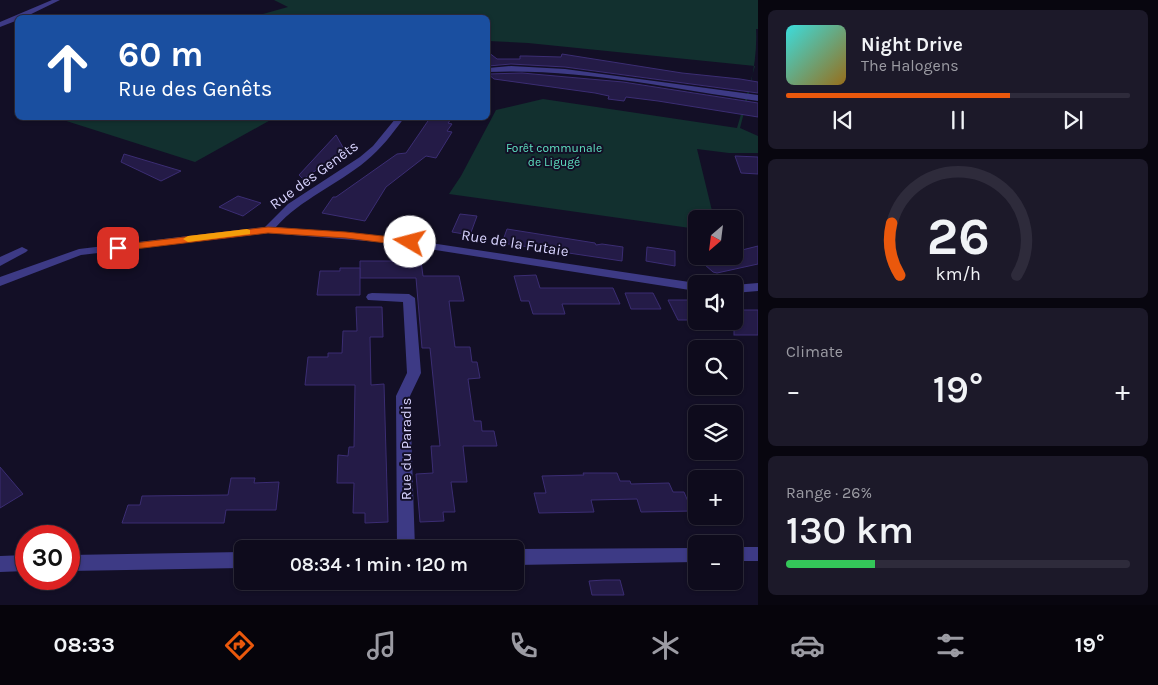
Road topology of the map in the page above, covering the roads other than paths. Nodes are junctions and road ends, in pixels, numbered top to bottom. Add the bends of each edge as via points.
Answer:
1 (57, 0) edge
2 (21, 15) edge
3 (15, 18) edge
4 (0, 24) edge
5 (490, 70) edge
6 (758, 98) edge
7 (398, 120) edge
8 (268, 230) junction
9 (22, 250) dead end
10 (0, 262) edge
11 (0, 282) edge
12 (688, 287) edge
13 (758, 287) edge
14 (743, 288) edge
15 (372, 297) dead end
16 (406, 540) edge
17 (743, 554) edge
18 (758, 554) edge
19 (688, 555) edge
20 (524, 557) edge
21 (234, 560) edge
22 (15, 563) edge
23 (80, 563) edge
24 (0, 564) edge

1 - 2 street
3 - 4 street
5 - 6 street via 565,71
7 - 8 street, Rue des Genêts via 375,148 290,209
8 - 11 street, Rue des Genêts via 79,252
8 - 12 street, Rue de la Futaie via 391,240
9 - 10 street
13 - 14 street
15 - 16 street, Rue du Paradis via 408,298 414,373 403,396
17 - 18 street
19 - 20 street
21 - 23 street
22 - 24 street

